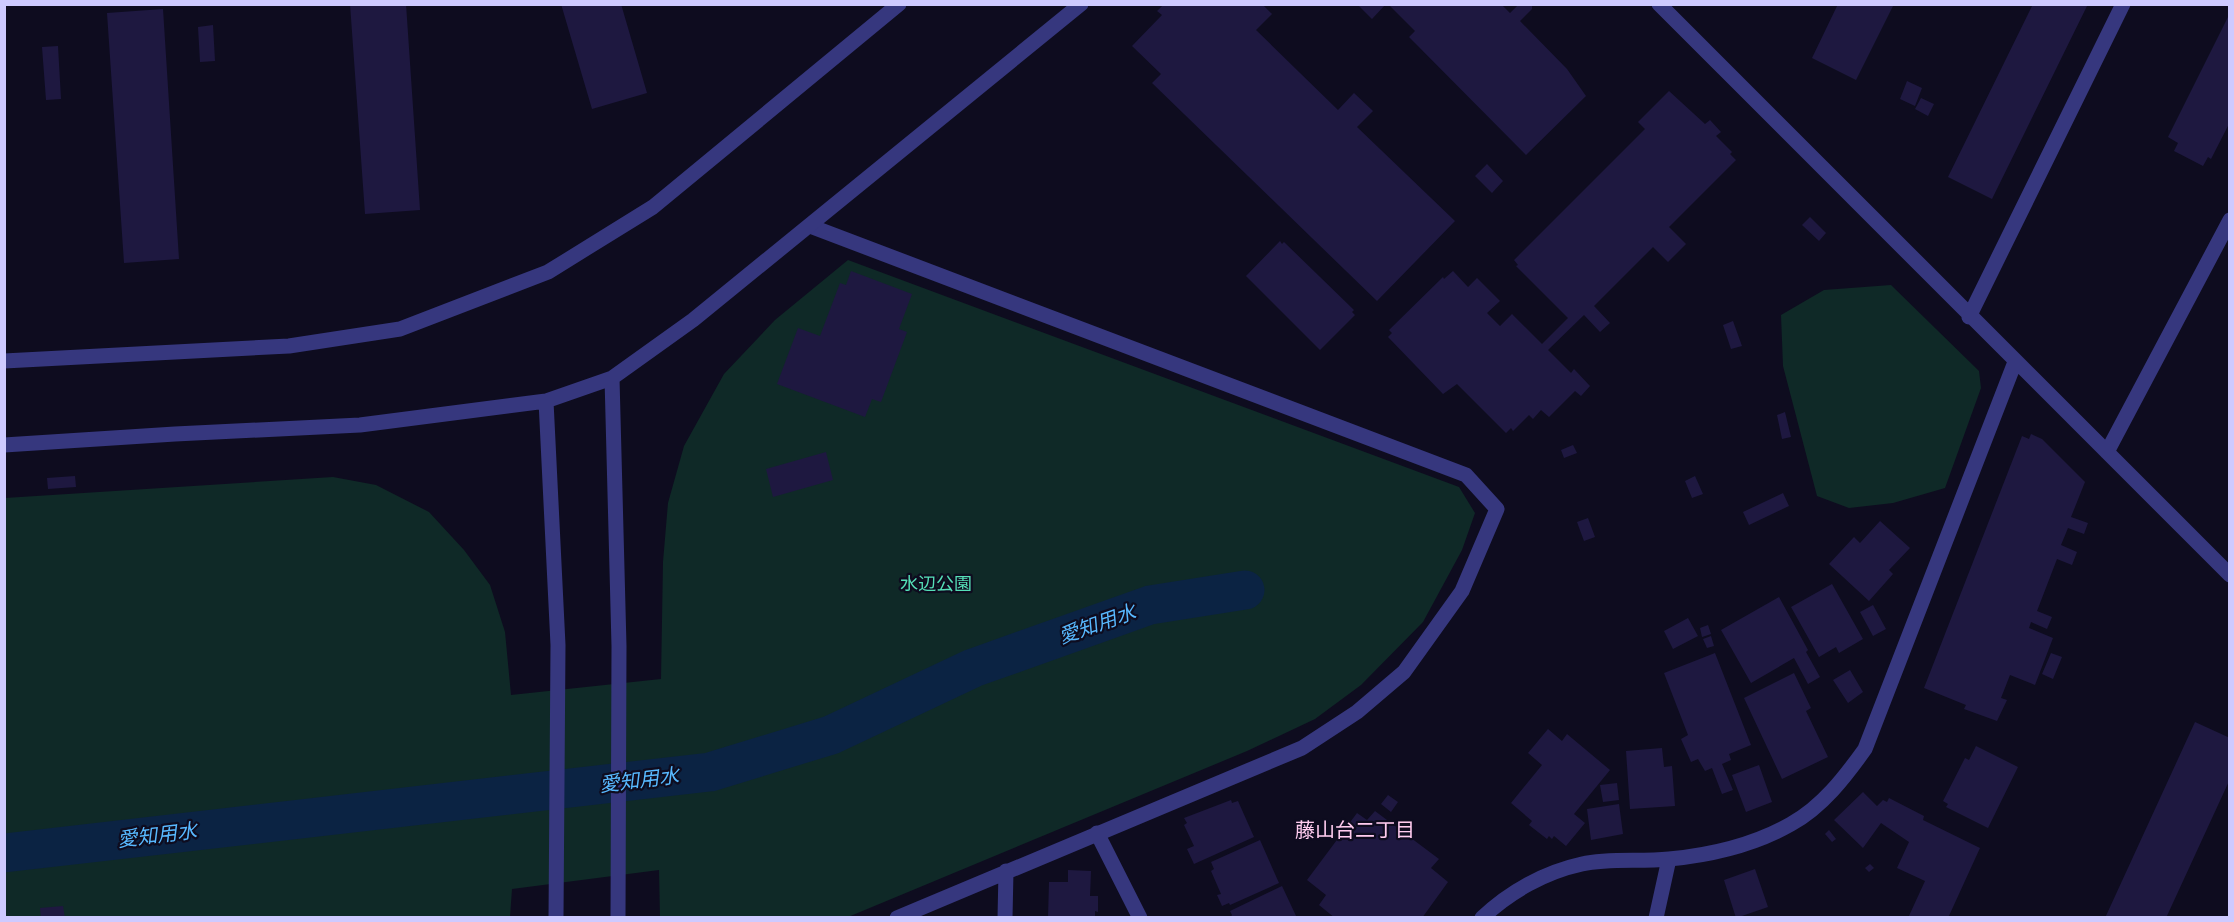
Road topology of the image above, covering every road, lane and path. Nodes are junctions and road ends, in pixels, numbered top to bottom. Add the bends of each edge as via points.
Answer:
1 (899, 4) edge
2 (1081, 4) edge
3 (1659, 4) edge
4 (2123, 4) edge
5 (2229, 220) edge
6 (810, 226) junction
7 (1969, 316) junction
8 (4, 361) edge
9 (2014, 362) junction
10 (612, 378) junction
11 (546, 401) junction
12 (4, 445) edge
13 (2107, 452) junction
14 (2229, 575) edge
15 (1097, 833) junction
16 (1669, 859) junction
17 (1006, 872) junction
18 (556, 918) edge
19 (618, 918) edge
20 (897, 918) edge
21 (1005, 918) edge
22 (1140, 918) edge
23 (1482, 918) edge
24 (1656, 918) edge

1 - 8 street via 653,207 548,272 400,329 289,346
2 - 6 street
3 - 7 street
4 - 7 street
5 - 13 street
6 - 10 street via 693,320
6 - 15 street via 1466,475 1497,509 1462,591 1404,672 1357,712 1302,748
7 - 9 street
9 - 13 street
9 - 16 street via 1865,749 1824,799 1793,824 1716,853
10 - 11 street
10 - 19 street via 619,701
11 - 12 street via 360,424
11 - 18 street via 558,645
13 - 14 street
15 - 17 street
15 - 22 street
16 - 23 street via 1582,864 1522,887
16 - 24 street
17 - 20 street
17 - 21 street

